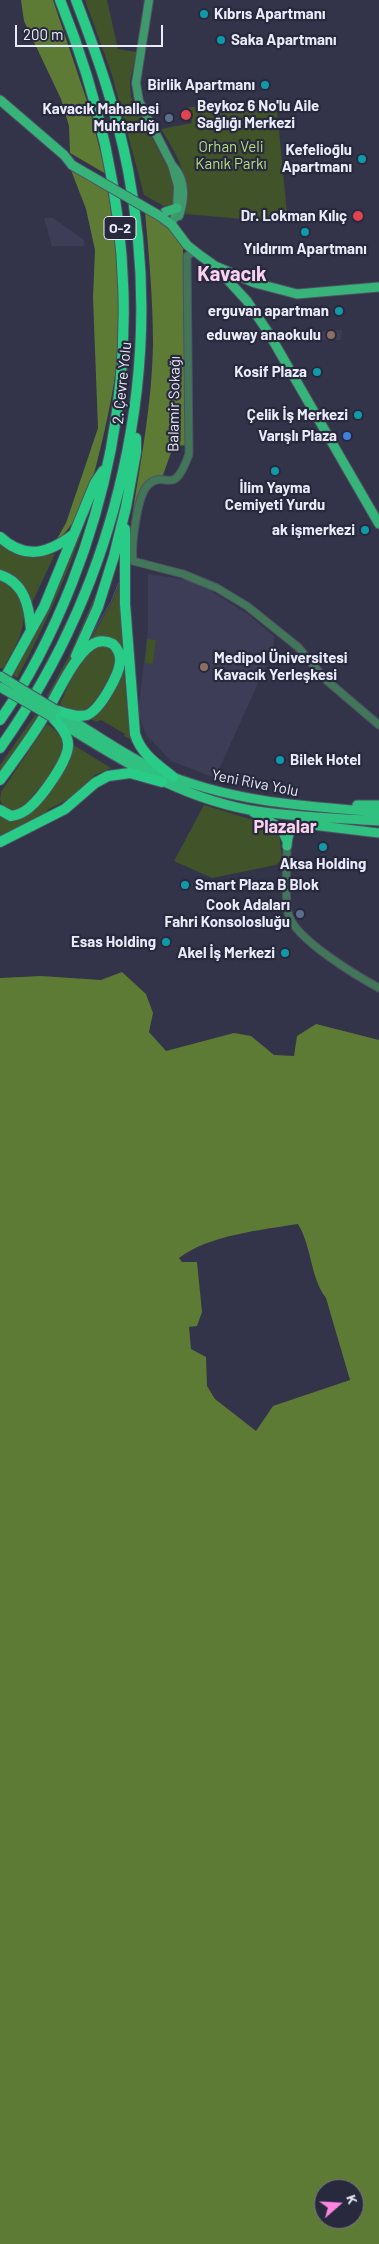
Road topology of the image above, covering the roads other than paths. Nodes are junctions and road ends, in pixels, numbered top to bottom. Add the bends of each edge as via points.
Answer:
1 (60, 0) edge
2 (76, 0) edge
3 (149, 0) edge
4 (0, 100) edge
5 (162, 212) junction
6 (176, 218) junction
7 (195, 252) junction
8 (215, 266) junction
9 (256, 283) junction
10 (379, 288) edge
11 (247, 301) junction
12 (138, 389) junction
13 (107, 463) junction
14 (126, 507) junction
15 (379, 524) edge
16 (74, 534) junction
17 (0, 537) edge
18 (0, 575) edge
19 (31, 629) junction
20 (69, 673) junction
21 (0, 676) edge
22 (0, 686) edge
23 (54, 714) junction
24 (0, 720) edge
25 (379, 726) edge
26 (0, 748) edge
27 (173, 777) junction
28 (0, 780) edge
29 (162, 782) junction
30 (280, 804) junction
31 (379, 805) edge
32 (0, 810) edge
33 (250, 810) junction
34 (379, 812) edge
35 (322, 817) junction
36 (379, 821) edge
37 (379, 827) edge
38 (379, 833) edge
39 (0, 842) edge
40 (287, 846) junction
41 (379, 988) edge

1 - 13 highway, 2. Çevre Yolu / O-2 via 102,130 120,232 124,337 121,382
2 - 12 highway, 2. Çevre Yolu / O-2 via 112,106 134,206 142,333
3 - 6 main road via 136,83 139,101 172,164 178,186
4 - 5 main road via 74,162
5 - 6 main road
5 - 6 main road
6 - 7 main road
7 - 8 main road
7 - 25 street, Balamir Sokağı via 187,256 189,454 178,479 156,481 148,485 141,496 133,561 183,574 247,606 298,647 325,679
8 - 9 main road
8 - 11 main road
9 - 10 main road via 297,294
9 - 11 main road via 244,293
11 - 15 main road
12 - 14 highway via 136,452
12 - 26 highway, 2. Çevre Yolu / O-2 via 121,484 91,578 46,679
13 - 16 highway
13 - 24 highway, 2. Çevre Yolu / O-2 via 90,532 63,603 35,663
14 - 20 highway via 98,607
14 - 27 highway via 124,578 134,728 142,751
16 - 17 highway via 54,548 32,552 12,546
16 - 19 highway via 44,607
18 - 19 highway via 11,580 22,593 29,610
19 - 22 highway
20 - 23 highway via 86,649 95,643 107,641 118,649 118,668 98,707 81,716
20 - 28 highway via 41,722
21 - 23 highway, bridge
22 - 23 highway, bridge
23 - 27 highway, Yeni Riva Yolu
23 - 29 highway, Yeni Riva Yolu via 76,733
23 - 32 highway via 68,744 63,764 23,812 11,816
27 - 30 highway, Yeni Riva Yolu via 219,793
29 - 33 highway, Yeni Riva Yolu
29 - 39 highway via 130,773 108,776 64,809
30 - 31 highway
30 - 34 highway, Yeni Riva Yolu
33 - 35 highway
33 - 40 highway via 281,828
35 - 36 highway
35 - 37 highway via 352,825
38 - 40 highway via 296,825 290,831
40 - 41 street via 291,922 323,952

